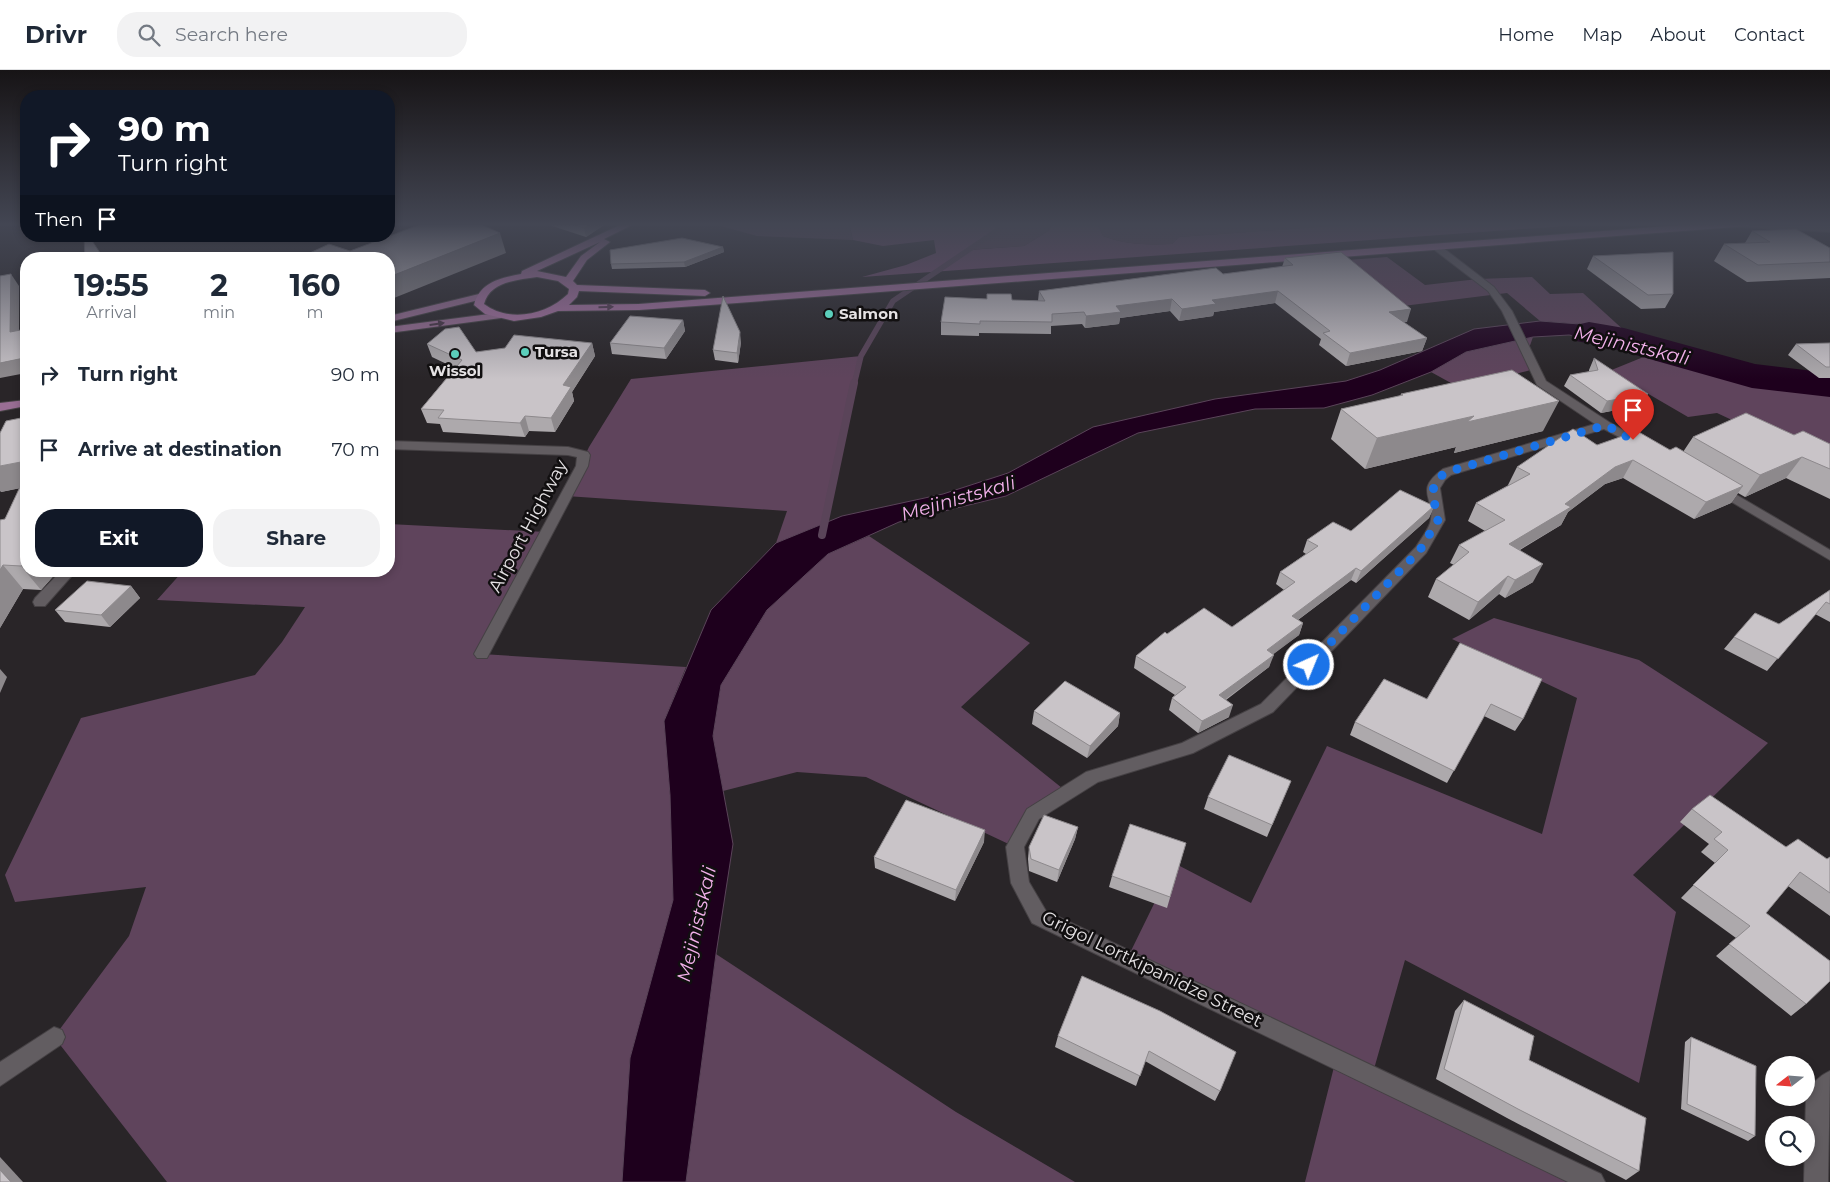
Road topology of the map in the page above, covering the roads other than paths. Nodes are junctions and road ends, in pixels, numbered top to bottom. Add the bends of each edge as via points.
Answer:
1 (521, 275) edge
2 (531, 275) edge
3 (545, 275) edge
4 (576, 275) edge
5 (999, 275) edge
6 (1005, 275) edge
7 (1474, 275) edge
8 (517, 277) junction
9 (959, 278) junction
10 (571, 284) junction
11 (889, 284) junction
12 (479, 297) junction
13 (557, 308) junction
14 (497, 316) junction
15 (395, 318) edge
16 (395, 329) edge
17 (20, 404) edge
18 (0, 407) edge
19 (1606, 425) junction
20 (395, 445) edge
21 (1653, 450) edge
22 (1702, 479) edge
23 (1830, 556) edge
24 (63, 577) edge
25 (40, 602) dead end
26 (482, 654) dead end
27 (54, 1037) dead end
28 (0, 1075) edge
29 (1830, 1082) edge
30 (1593, 1182) edge
31 (1816, 1182) edge

1 - 8 highway
2 - 8 highway
3 - 10 highway
4 - 10 highway
5 - 9 highway
6 - 9 highway
7 - 19 street via 1491,288 1507,311 1540,383
8 - 12 highway via 487,289
9 - 11 highway
10 - 11 highway via 713,293
10 - 13 highway via 573,295
13 -> 11 highway via 640,307
12 - 14 highway via 479,305
12 - 15 main road
13 - 14 highway via 527,317
16 -> 14 main road
17 - 18 main road
19 - 21 street
19 - 30 street, Grigol Lortkipanidze Street via 1447,472 1437,478 1432,487 1438,520 1420,550 1267,708 1187,748 1092,777 1033,814 1015,847 1020,882 1039,917
20 - 26 street, Airport Highway via 568,451 584,456 582,466
22 - 23 street
24 - 25 street
27 - 28 street
29 - 31 street via 1817,1096

